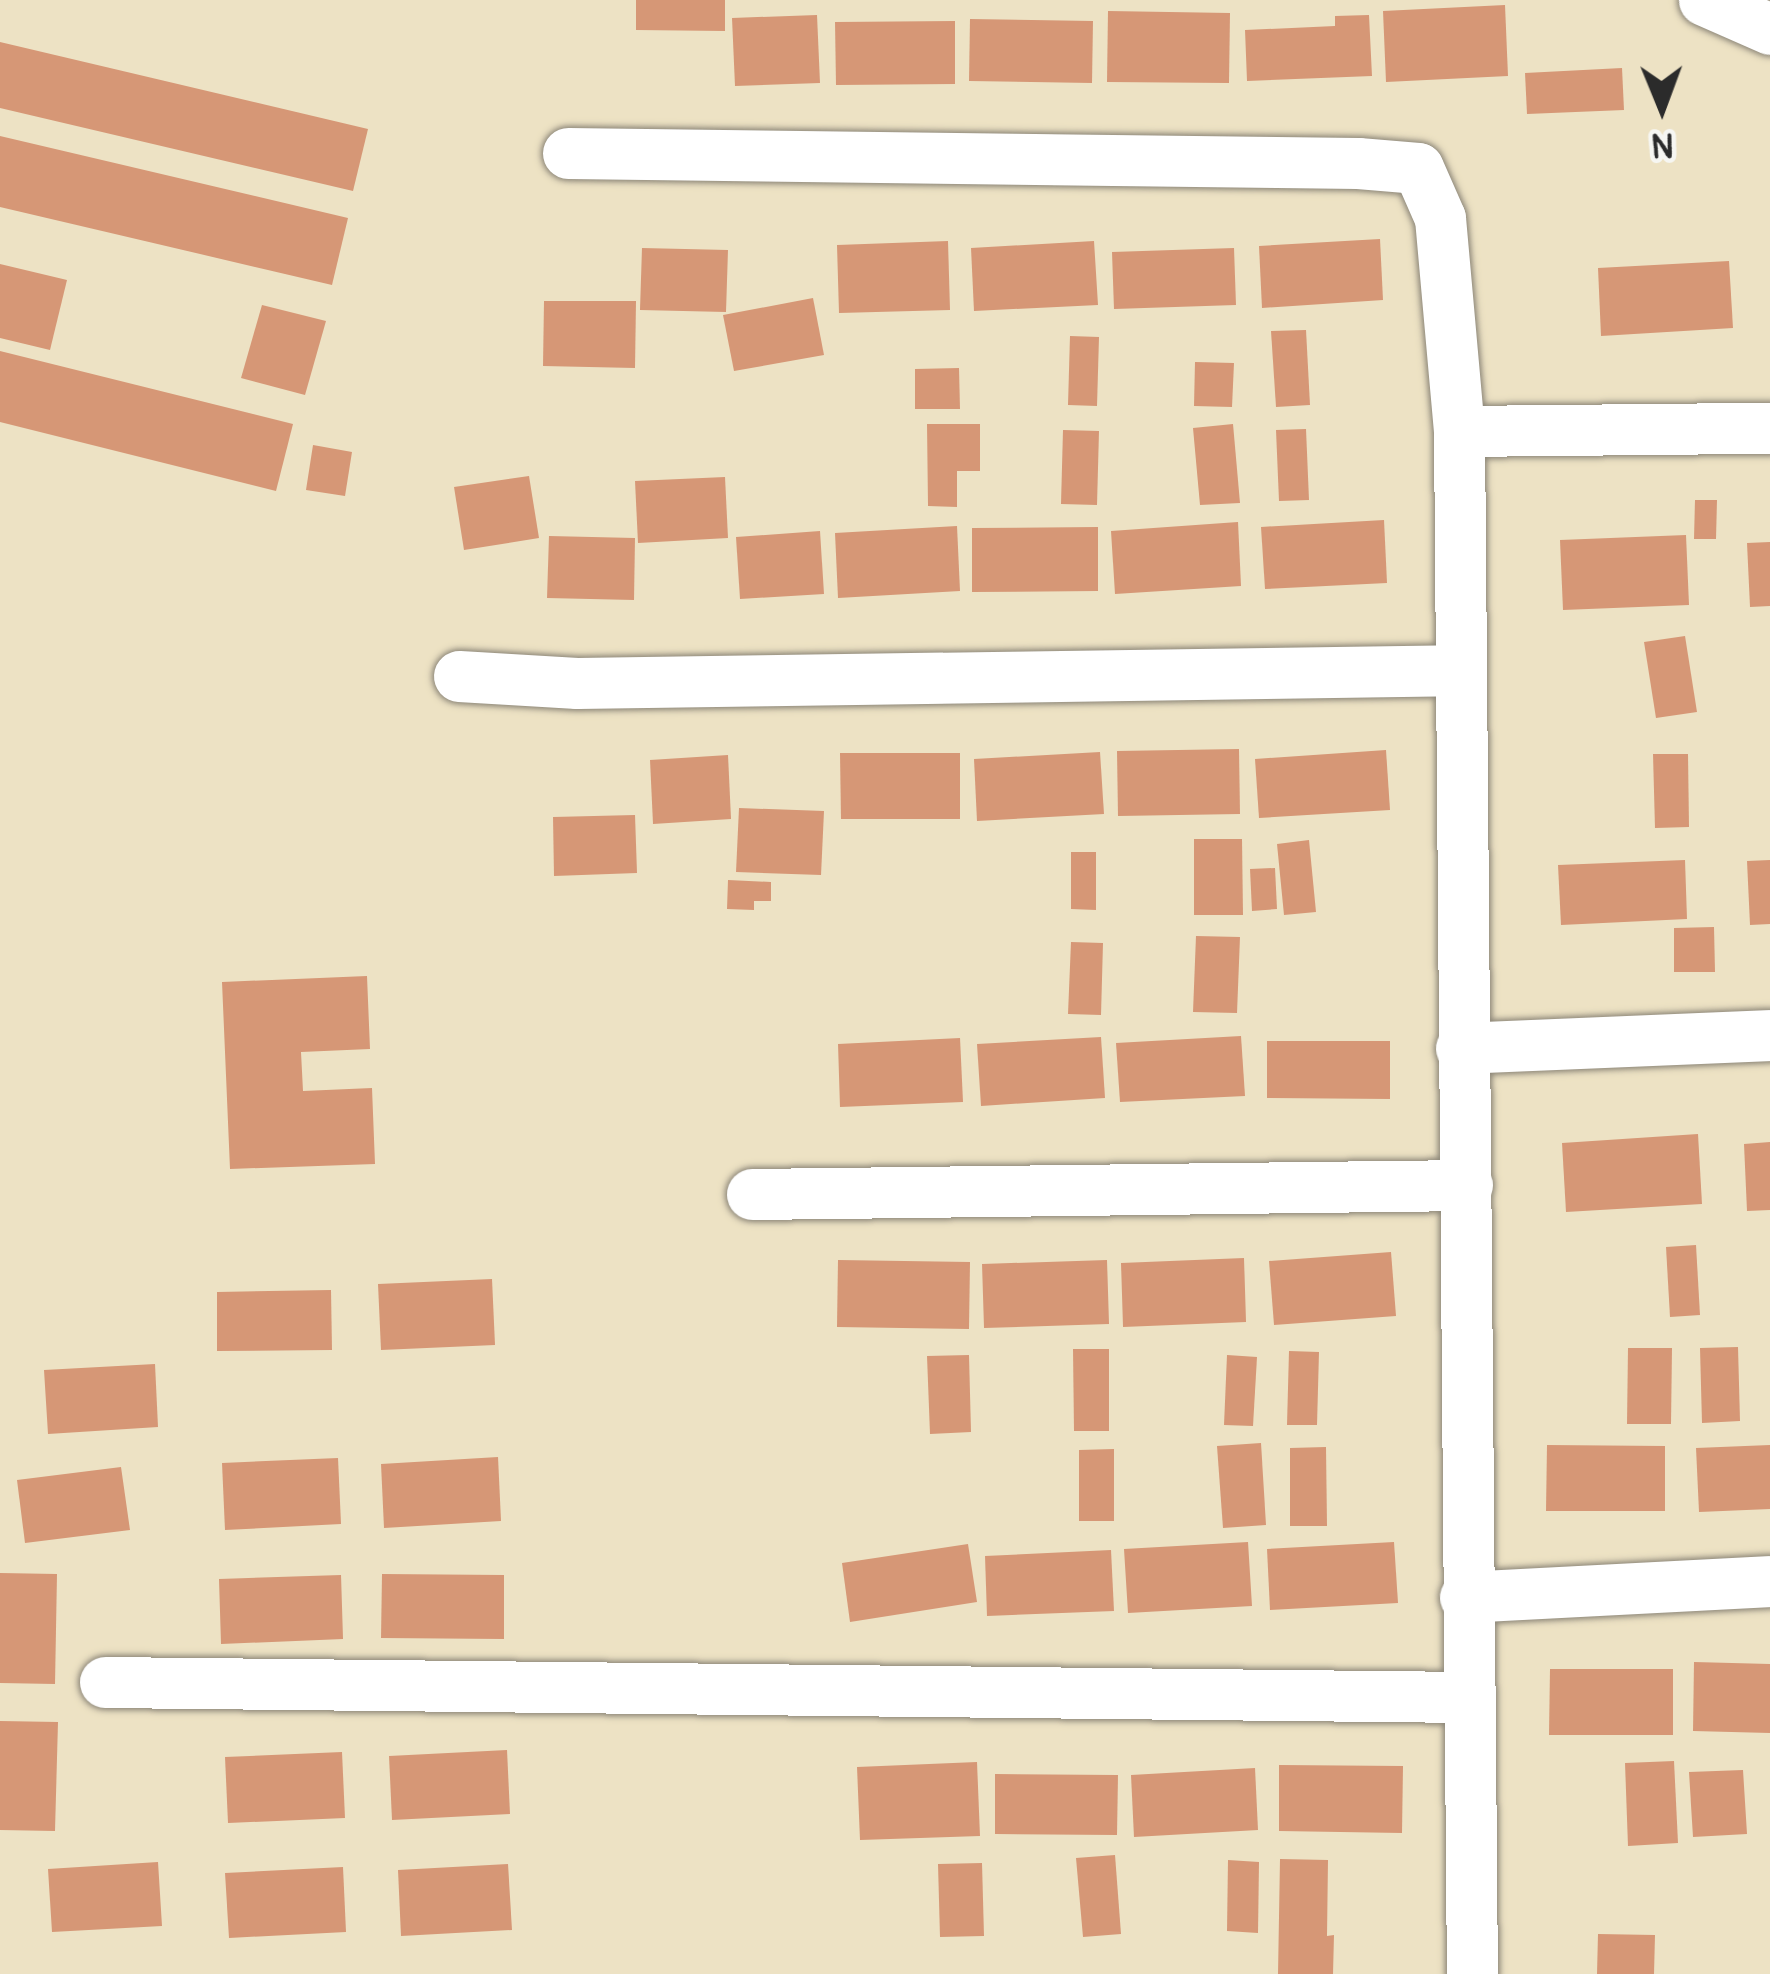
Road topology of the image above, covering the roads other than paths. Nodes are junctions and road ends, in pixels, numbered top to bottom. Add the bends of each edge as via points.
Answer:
1 (1705, 0) edge
2 (1770, 29) edge
3 (568, 153) dead end
4 (1770, 428) edge
5 (1459, 431) junction
6 (1459, 670) junction
7 (459, 676) dead end
8 (1770, 1035) edge
9 (1461, 1048) junction
10 (1467, 1185) junction
11 (752, 1194) dead end
12 (1770, 1581) edge
13 (1465, 1597) junction
14 (105, 1682) dead end
15 (1470, 1697) junction
16 (1472, 1974) edge

1 - 2 street
3 - 5 street via 1418,168 1439,218
4 - 5 street
5 - 6 street
6 - 7 street via 577,683
6 - 9 street
8 - 9 street
9 - 10 street
10 - 11 street
10 - 13 street
12 - 13 street
13 - 15 street
14 - 15 street
15 - 16 street

